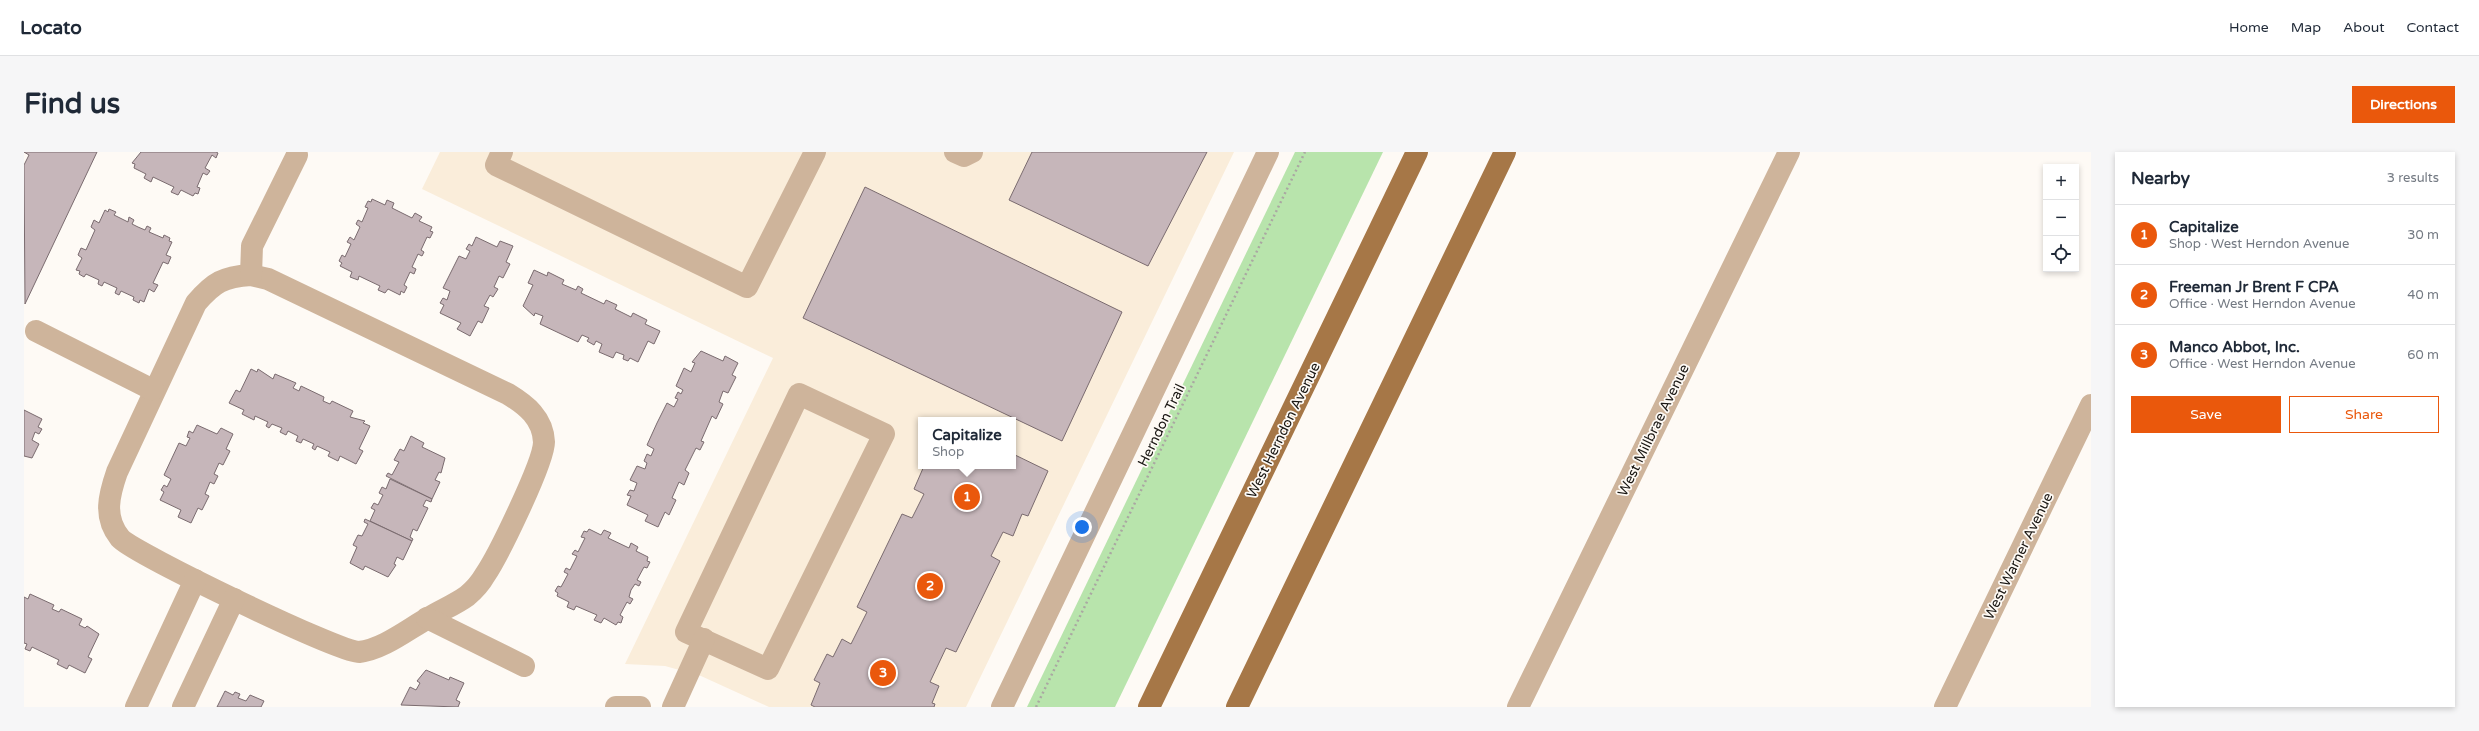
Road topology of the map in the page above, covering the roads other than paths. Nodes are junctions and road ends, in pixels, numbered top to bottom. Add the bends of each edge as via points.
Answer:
1 (502, 152) edge
2 (815, 152) edge
3 (955, 152) edge
4 (972, 152) edge
5 (1268, 152) edge
6 (1416, 152) edge
7 (1505, 152) edge
8 (1789, 152) edge
9 (296, 155) dead end
10 (251, 275) junction
11 (36, 331) dead end
12 (153, 390) junction
13 (2091, 405) edge
14 (196, 580) junction
15 (234, 599) junction
16 (428, 618) junction
17 (704, 639) junction
18 (524, 666) dead end
19 (136, 707) edge
20 (183, 707) edge
21 (616, 707) edge
22 (640, 707) edge
23 (673, 707) edge
24 (1002, 707) edge
25 (1149, 707) edge
26 (1238, 707) edge
27 (1518, 707) edge
28 (1945, 707) edge

1 - 2 street via 496,165 747,287
3 - 4 street via 964,156
5 - 24 street
6 - 25 main road, West Herndon Avenue
7 - 26 main road
8 - 27 street, West Millbrae Avenue
9 - 10 street via 252,246
10 - 12 street via 230,276 211,286 196,303
10 - 16 street via 268,279 508,394 528,406 540,423 544,442 538,464 484,577 467,596
11 - 12 street
12 - 14 street via 116,472 108,498 111,521 120,538 137,551
13 - 28 street, West Warner Avenue
14 - 15 street
14 - 19 street
15 - 16 street via 336,646 357,652 378,647
15 - 20 street
16 - 18 street
17 - 17 street via 768,669 884,434 800,394 686,632
17 - 23 street
21 - 22 street

